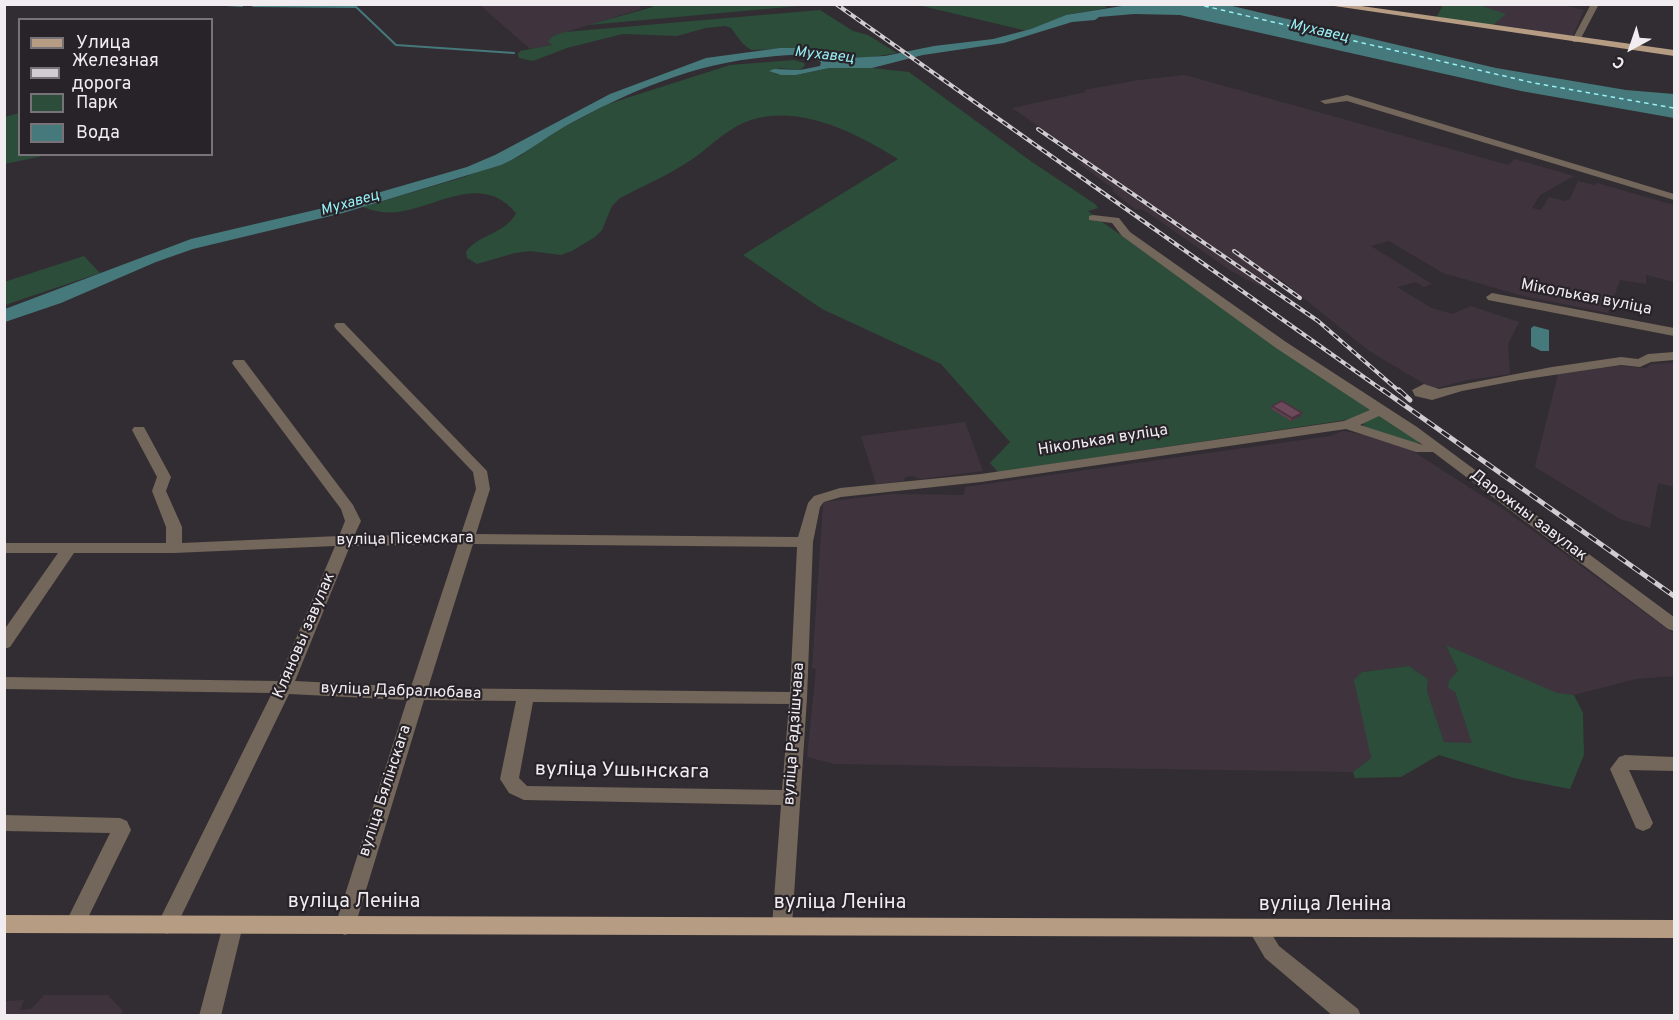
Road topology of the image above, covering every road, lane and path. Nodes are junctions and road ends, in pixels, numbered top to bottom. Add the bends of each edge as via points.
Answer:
1 (1325, 4) edge
2 (1595, 4) edge
3 (1354, 6) edge
4 (1576, 40) junction
5 (1674, 53) edge
6 (1325, 101) dead end
7 (1674, 197) edge
8 (1093, 218) dead end
9 (1492, 297) dead end
10 (340, 326) dead end
11 (1674, 332) edge
12 (1674, 356) edge
13 (239, 363) dead end
14 (1436, 392) dead end
15 (1380, 411) junction
16 (1347, 425) junction
17 (138, 430) dead end
18 (1435, 448) junction
19 (466, 539) junction
20 (345, 541) junction
21 (805, 542) junction
22 (4, 548) edge
23 (174, 548) junction
24 (69, 549) junction
25 (1674, 625) edge
26 (4, 643) edge
27 (4, 683) edge
28 (284, 687) junction
29 (418, 694) junction
30 (526, 695) junction
31 (798, 698) junction
32 (1674, 764) edge
33 (790, 798) junction
34 (4, 823) edge
35 (1643, 823) dead end
36 (4, 924) edge
37 (75, 924) junction
38 (167, 925) junction
39 (233, 925) junction
40 (345, 926) junction
41 (782, 926) junction
42 (1258, 929) junction
43 (1674, 929) edge
44 (210, 1016) edge
45 (1350, 1016) edge

1 - 3 main road
2 - 4 street
3 - 4 main road
4 - 5 main road
6 - 7 street via 1347,98
8 - 15 street, Дарожны завулак via 1115,220 1126,234
9 - 11 street, Міколькая вуліца
10 - 19 street, вуліца Бялінскага via 480,471 483,489
12 - 14 street
13 - 20 street, Кляновы завулак via 352,515
15 - 16 street
15 - 18 street, Дарожны завулак
16 - 18 street, Ніколькая вуліца via 1421,449
16 - 21 street, Ніколькая вуліца via 981,478 840,493 819,499 813,506
17 - 23 street via 164,477 159,491 174,527
18 - 25 street, Дарожны завулак
19 - 20 street, вуліца Пісемскага
19 - 21 street, вуліца Пісемскага
19 - 29 street, вуліца Бялінскага
20 - 23 street, вуліца Пісемскага
20 - 28 street, Кляновы завулак
21 - 31 street, вуліца Радзішчава
22 - 24 street, вуліца Пісемскага
23 - 24 street, вуліца Пісемскага
24 - 26 street
27 - 28 street, вуліца Дабралюбава
28 - 29 street, вуліца Дабралюбава
28 - 38 street, Кляновы завулак
29 - 30 street, вуліца Дабралюбава
29 - 40 street, вуліца Бялінскага
30 - 31 street, вуліца Дабралюбава
30 - 33 street, вуліца Ушынскага via 509,779 524,793
31 - 33 street, вуліца Радзішчава
32 - 35 street via 1625,762 1619,769
33 - 41 street, вуліца Радзішчава
34 - 37 street via 120,826
36 - 37 main road, вуліца Леніна
37 - 38 main road, вуліца Леніна
38 - 39 main road, вуліца Леніна
39 - 40 main road, вуліца Леніна
39 - 44 street
40 - 41 main road, вуліца Леніна
41 - 42 main road, вуліца Леніна
42 - 43 main road, вуліца Леніна
42 - 45 street via 1272,952

